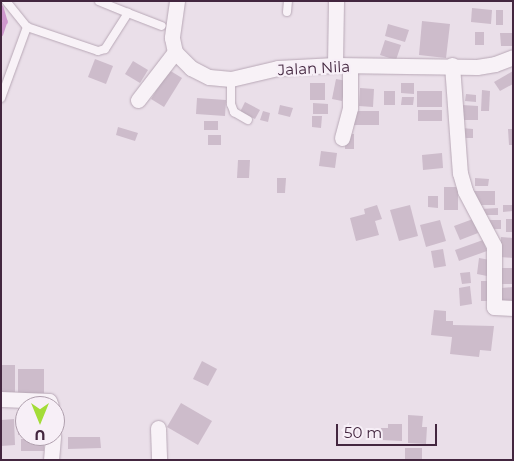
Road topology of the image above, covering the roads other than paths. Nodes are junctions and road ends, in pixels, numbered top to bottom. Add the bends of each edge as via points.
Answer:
1 (6, 1) edge
2 (99, 1) edge
3 (177, 1) edge
4 (288, 1) edge
5 (336, 1) edge
6 (128, 12) junction
7 (287, 12) dead end
8 (162, 26) dead end
9 (27, 27) junction
10 (175, 52) junction
11 (513, 57) edge
12 (452, 65) junction
13 (342, 66) junction
14 (231, 79) junction
15 (1, 98) edge
16 (138, 100) dead end
17 (248, 120) dead end
18 (342, 138) dead end
19 (513, 308) edge
20 (1, 399) edge
21 (15, 400) edge
22 (158, 428) dead end
23 (53, 446) edge
24 (52, 460) edge
25 (159, 460) edge

1 - 9 lane
2 - 6 lane
3 - 10 street via 172,38
4 - 7 lane
5 - 13 street
6 - 8 lane
6 - 9 lane via 105,49 98,51
9 - 15 lane
10 - 14 street, Jalan Nila via 191,68 209,78
10 - 16 street
11 - 12 street, Jalan Nila via 495,64
12 - 13 street, Jalan Nila
12 - 19 street via 460,173 465,191 494,246 494,307
13 - 14 street, Jalan Nila via 278,68
13 - 18 street via 350,108
14 - 17 lane via 234,112
20 - 21 street
22 - 25 street
23 - 24 street

